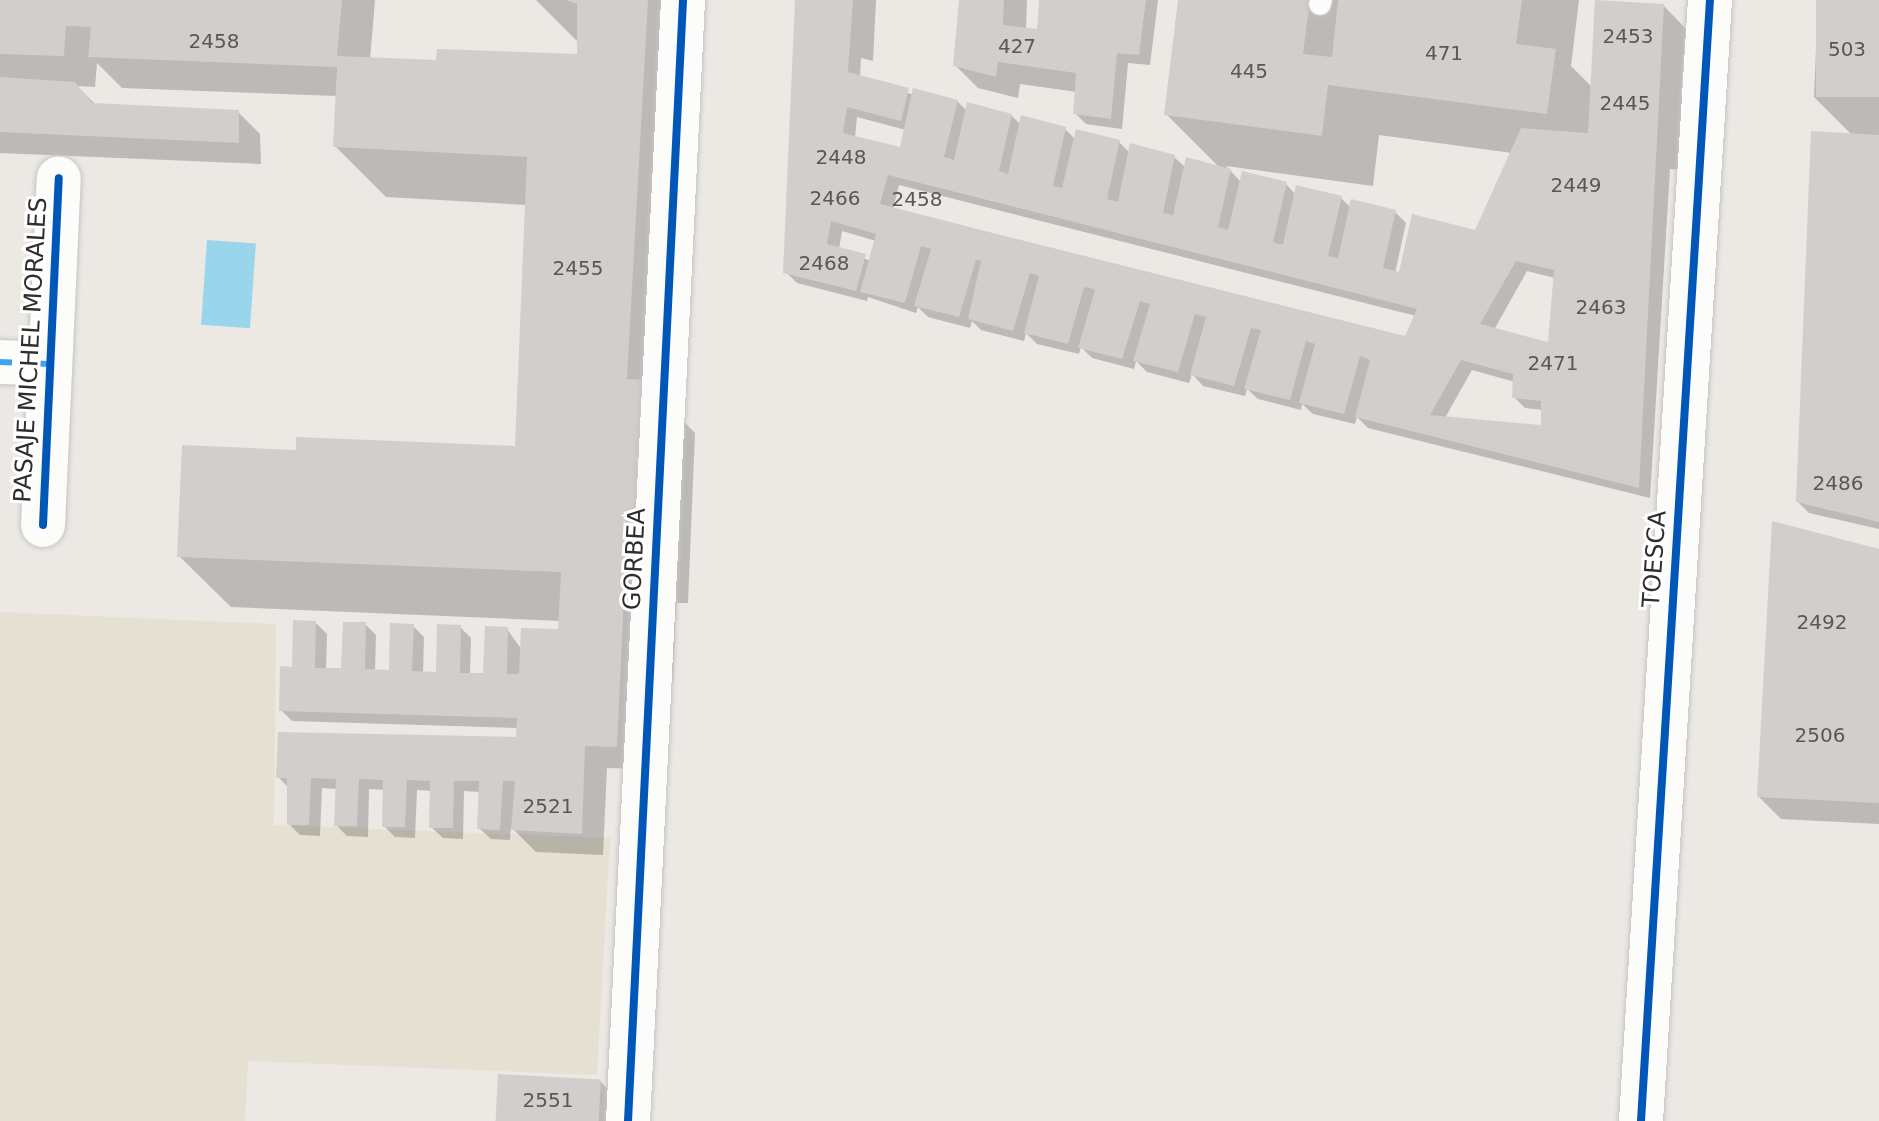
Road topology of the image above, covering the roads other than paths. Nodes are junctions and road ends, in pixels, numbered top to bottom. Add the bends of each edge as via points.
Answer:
1 (683, 0) edge
2 (1710, 0) edge
3 (59, 178) dead end
4 (0, 362) edge
5 (50, 364) junction
6 (43, 525) dead end
7 (628, 1121) edge
8 (1641, 1121) edge

1 - 7 street, GORBEA
2 - 8 street, TOESCA
3 - 5 street, PASAJE MICHEL MORALES
4 - 5 street, PASAJE MICHEL MORALES
5 - 6 street, PASAJE MICHEL MORALES

